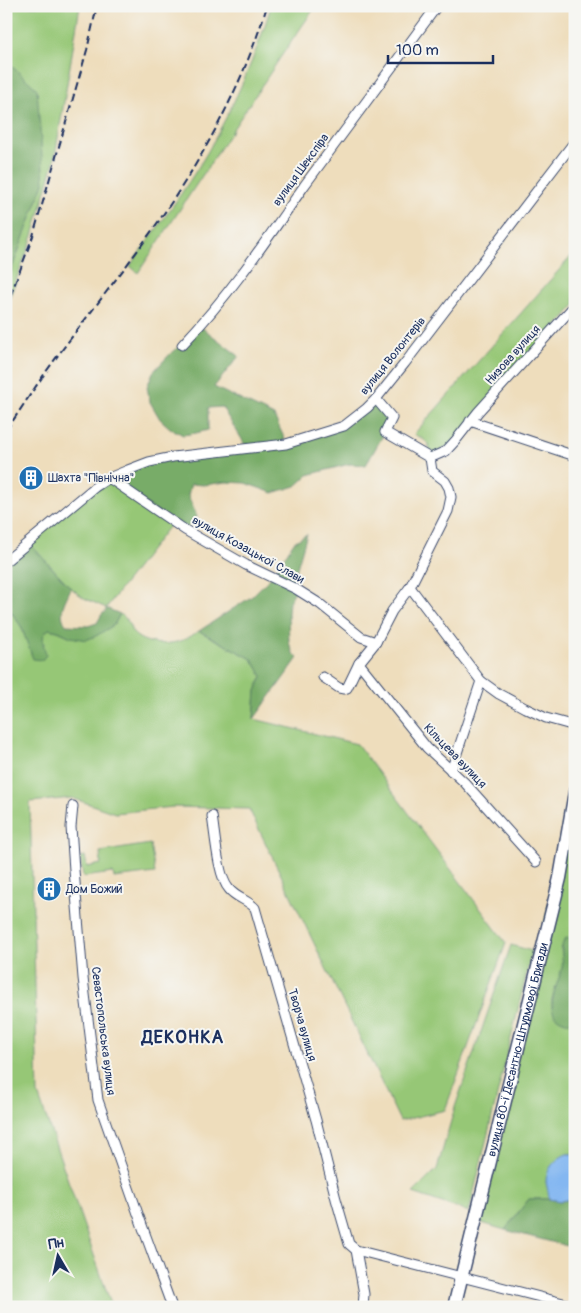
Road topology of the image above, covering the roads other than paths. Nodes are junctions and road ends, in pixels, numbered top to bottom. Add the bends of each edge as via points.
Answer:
1 (437, 6) edge
2 (575, 141) edge
3 (575, 305) edge
4 (182, 345) dead end
5 (376, 399) junction
6 (470, 421) junction
7 (575, 456) edge
8 (430, 458) junction
9 (109, 478) junction
10 (6, 561) edge
11 (410, 587) junction
12 (376, 642) junction
13 (359, 663) junction
14 (322, 678) dead end
15 (481, 681) junction
16 (575, 726) edge
17 (451, 771) junction
18 (575, 792) edge
19 (73, 806) dead end
20 (212, 816) dead end
21 (536, 862) dead end
22 (356, 1250) junction
23 (462, 1276) junction
24 (575, 1306) edge
25 (172, 1307) edge
26 (363, 1307) edge
27 (454, 1307) edge

1 - 4 street, вулиця Шекспіра via 242,274
2 - 5 street, вулиця Волонтерів
3 - 6 street, Низова вулиця
5 - 8 street via 392,418 385,432
5 - 9 street, вулиця Волонтерів via 344,426 286,444 172,457 149,462
6 - 7 street
6 - 8 street, Низова вулиця via 446,451
8 - 11 street via 432,471 445,480 449,488 450,504
9 - 10 street, вулиця Волонтерів
9 - 12 street, вулиця Козацької Слави via 185,530 320,604 360,637
11 - 12 street
11 - 15 street
12 - 13 street
13 - 14 street via 344,689
13 - 17 street, Кільцева вулиця via 427,748
15 - 16 street via 546,718
15 - 17 street
17 - 21 street, Кільцева вулиця
18 - 23 street, вулиця 80-ї Десантно-Штурмової Бригади via 560,878
19 - 25 street, Севастопольська вулиця via 71,826 83,978 97,1093
20 - 22 street, Творча вулиця via 223,878 230,890 255,908 349,1244
22 - 23 street
22 - 26 street, Творча вулиця via 364,1294
23 - 24 street
23 - 27 street, вулиця 80-ї Десантно-Штурмової Бригади

